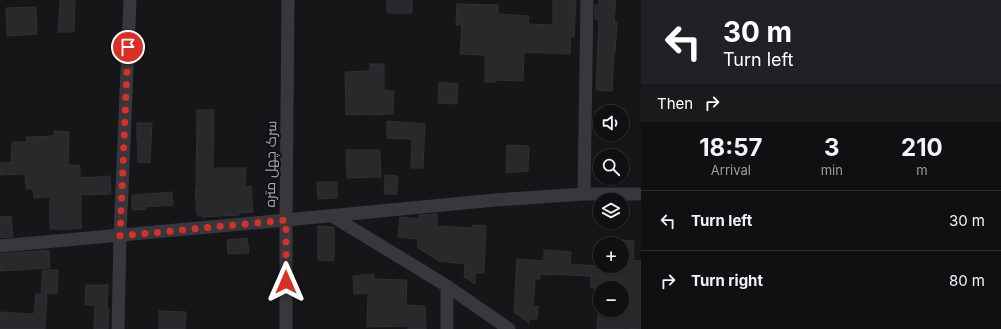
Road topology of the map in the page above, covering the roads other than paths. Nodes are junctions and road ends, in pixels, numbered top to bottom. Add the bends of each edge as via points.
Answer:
1 (130, 0) edge
2 (288, 0) edge
3 (587, 0) edge
4 (584, 194) junction
5 (641, 194) edge
6 (332, 216) junction
7 (286, 220) junction
8 (120, 236) junction
9 (0, 246) edge
10 (447, 286) junction
11 (118, 329) edge
12 (286, 329) edge
13 (447, 329) edge
14 (509, 329) edge

1 - 8 street
2 - 7 street, سرک چهل متره
3 - 4 street
4 - 5 street
4 - 6 street
6 - 7 street
6 - 10 street
7 - 8 street
7 - 12 street, سرک چهل متره
8 - 9 street
8 - 11 street
10 - 13 street
10 - 14 street

